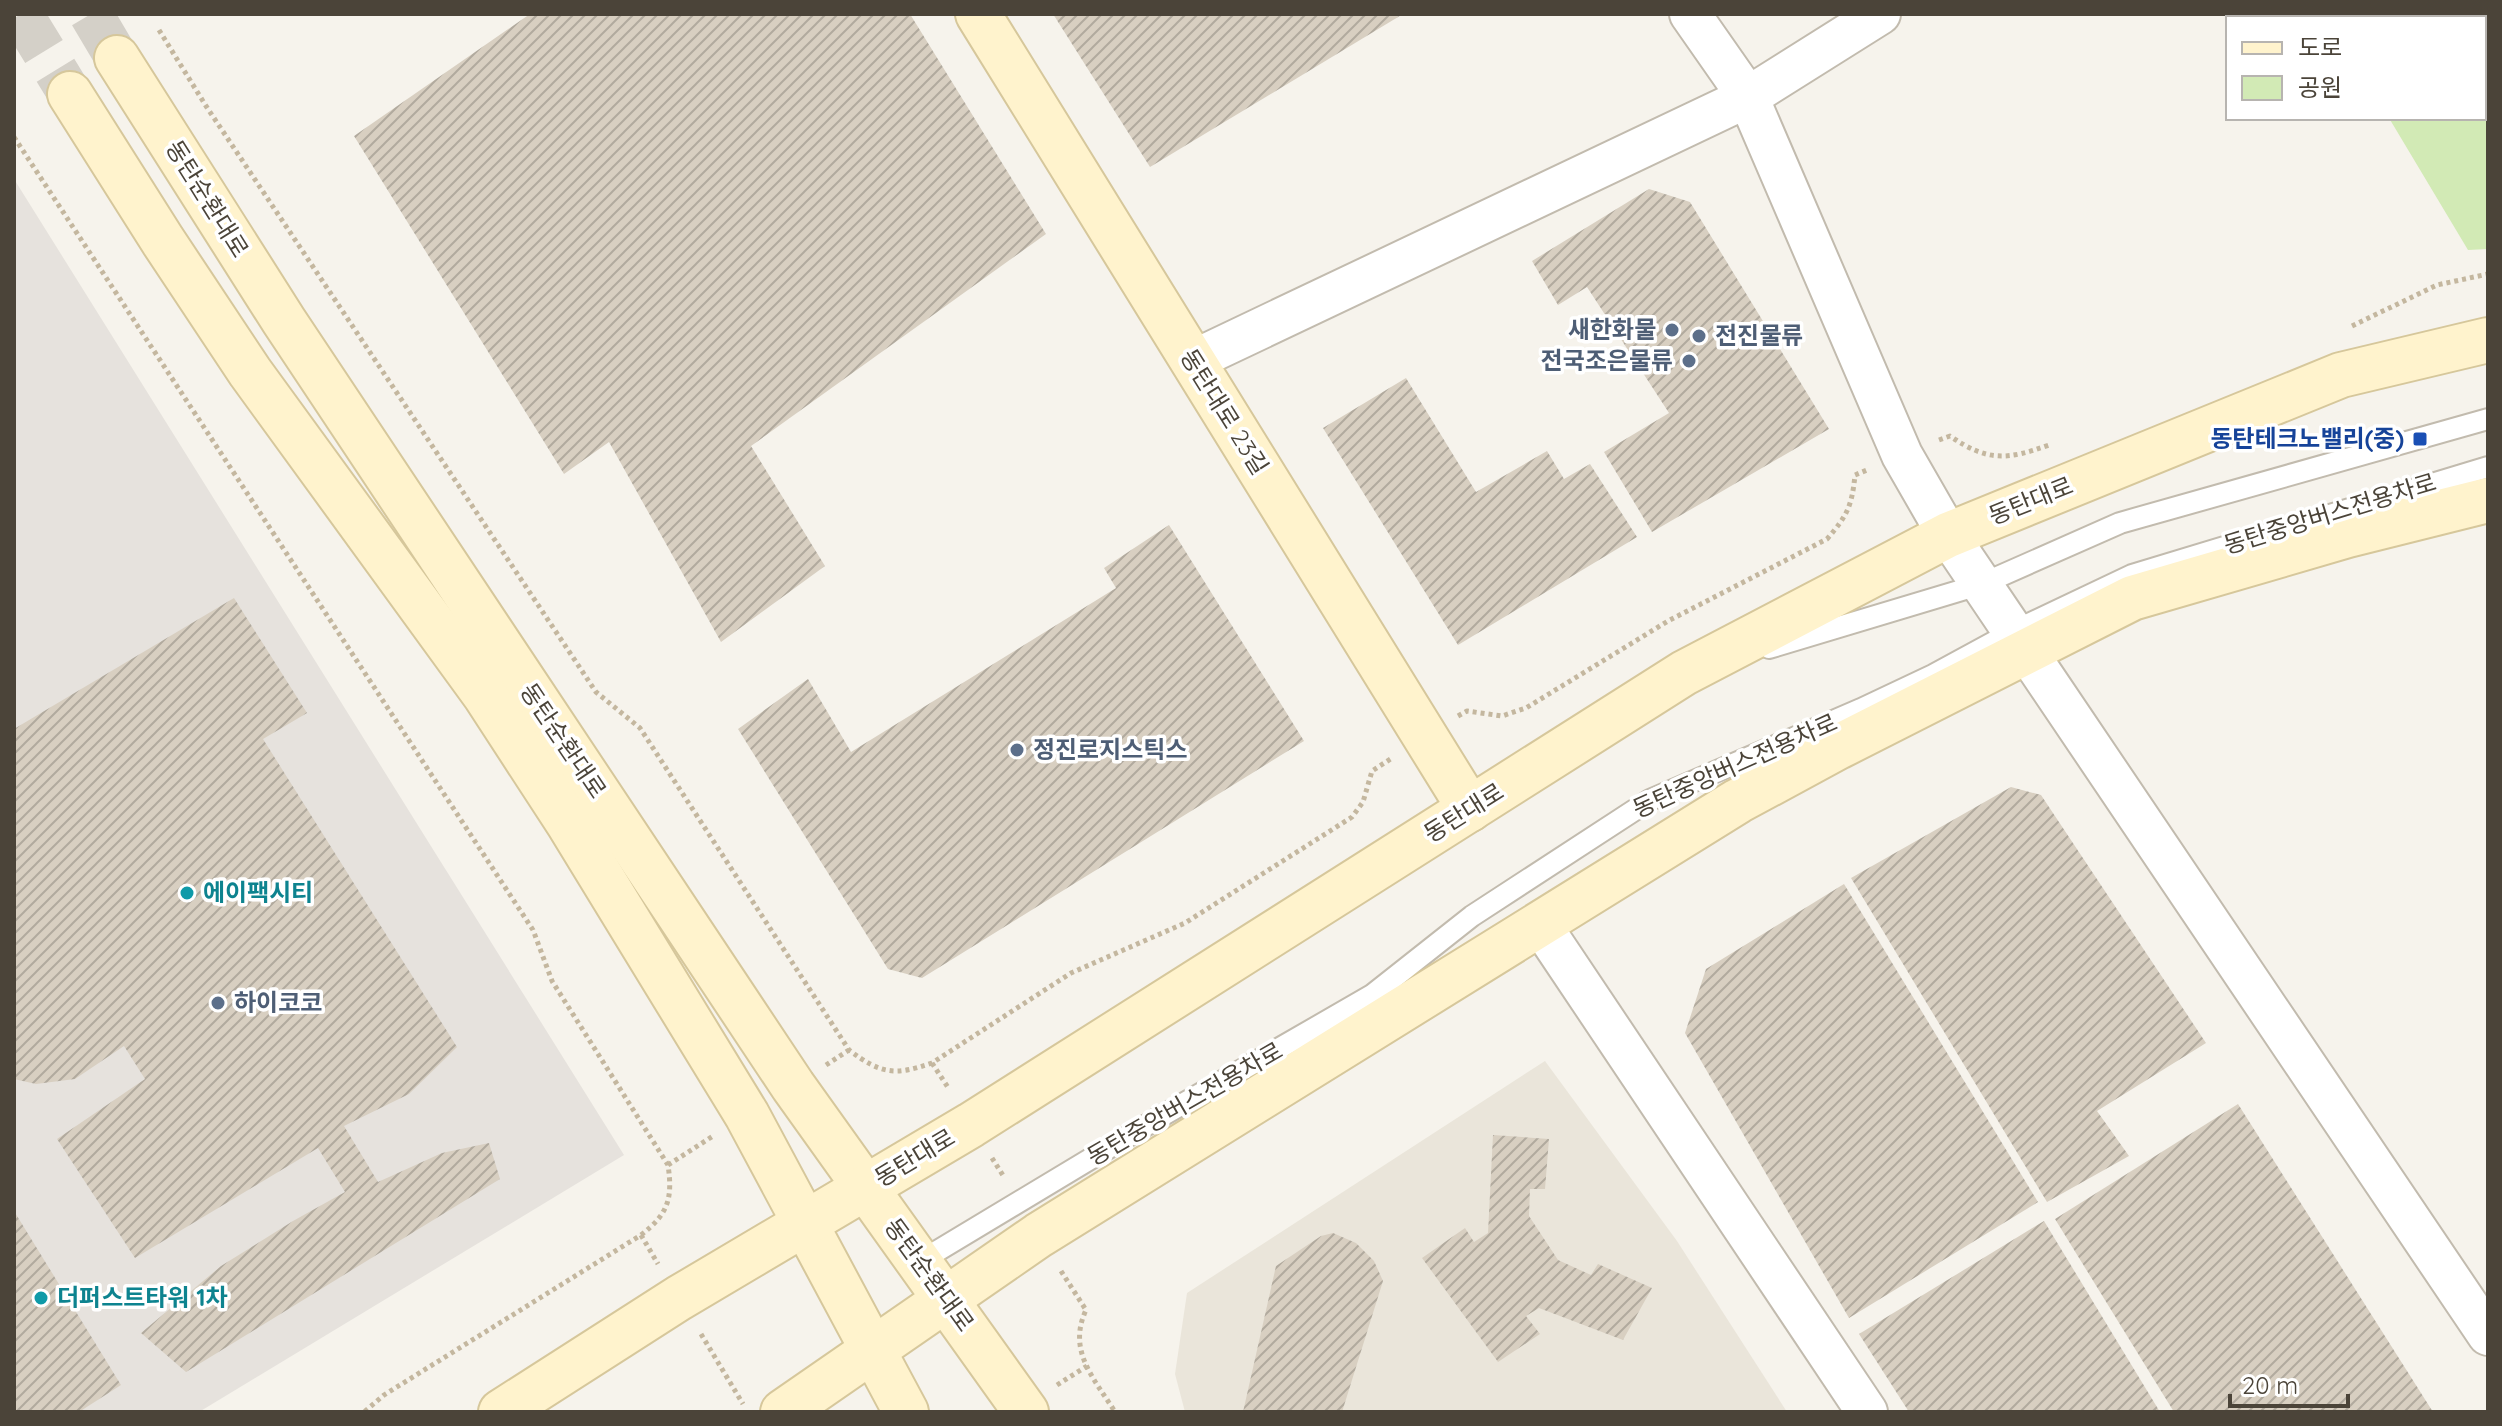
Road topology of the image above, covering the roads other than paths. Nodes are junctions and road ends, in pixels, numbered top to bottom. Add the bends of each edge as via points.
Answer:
1 (978, 14) edge
2 (1690, 14) edge
3 (1880, 14) edge
4 (117, 58) tunnel mouth
5 (70, 94) tunnel mouth
6 (1748, 97) junction
7 (2488, 340) edge
8 (1192, 361) junction
9 (2488, 419) edge
10 (2488, 467) edge
11 (2488, 500) edge
12 (1948, 535) junction
13 (1982, 584) junction
14 (2020, 641) junction
15 (1684, 673) junction
16 (1470, 809) junction
17 (1540, 924) junction
18 (865, 1187) junction
19 (806, 1223) junction
20 (919, 1262) junction
21 (946, 1299) junction
22 (2488, 1335) edge
23 (873, 1351) junction
24 (501, 1412) edge
25 (783, 1412) edge
26 (906, 1412) edge
27 (1026, 1412) edge
28 (1867, 1412) edge

1 - 8 main road, 동탄대로 23길
2 - 6 street
3 - 6 street
4 - 18 main road, 동탄순환대로 via 284,321
5 - 19 main road, 동탄순환대로 via 250,372 485,695 747,1115
6 - 8 street
6 - 12 street via 1902,455
7 - 12 main road, 동탄대로 via 2341,375
8 - 16 main road, 동탄대로 23길
9 - 13 lane via 2120,523
10 - 14 lane, 동탄중앙버스전용차로 via 2132,575
11 - 14 main road via 2132,598
12 - 13 street
12 - 15 main road, 동탄대로
13 - 14 street
13 - 15 lane
14 - 17 main road via 1738,801
14 - 20 lane, 동탄중앙버스전용차로 via 1650,800 1472,916 1372,995
14 - 22 street
15 - 16 main road, 동탄대로
16 - 18 main road, 동탄대로
17 - 21 main road via 1039,1235
17 - 28 street
18 - 19 main road, 동탄대로
18 - 20 main road, 동탄순환대로
19 - 23 main road, 동탄순환대로
19 - 24 main road, 동탄대로
20 - 21 main road, 동탄순환대로
21 - 23 main road
21 - 27 main road, 동탄순환대로
23 - 25 main road
23 - 26 main road, 동탄순환대로

